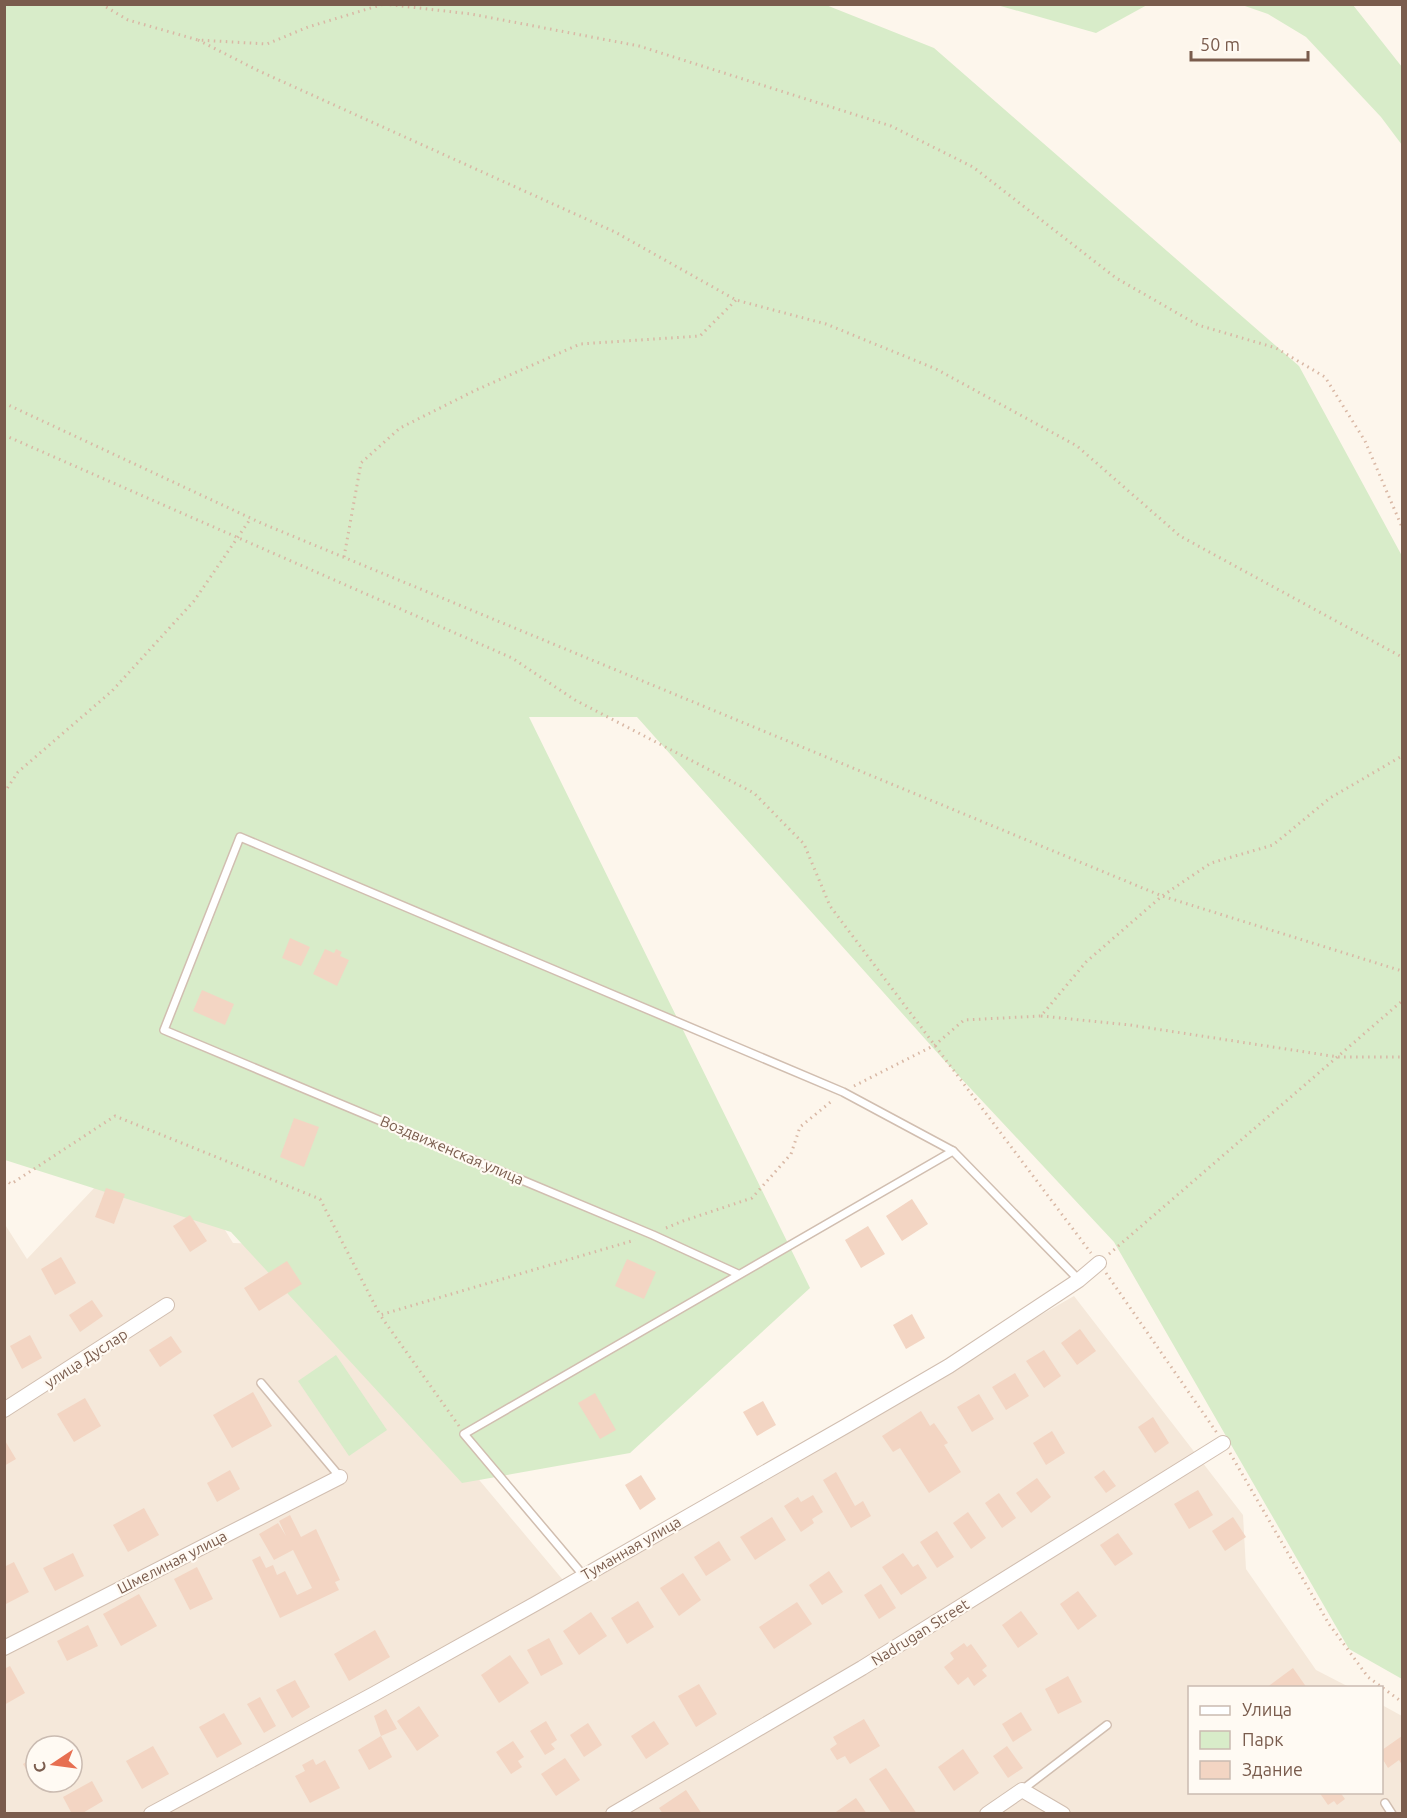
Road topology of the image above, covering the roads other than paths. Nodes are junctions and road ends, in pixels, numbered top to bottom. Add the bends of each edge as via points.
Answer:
1 (953, 1151) junction
2 (1099, 1263) road end
3 (738, 1274) junction
4 (1079, 1280) junction
5 (167, 1305) dead end
6 (261, 1383) dead end
7 (4, 1410) edge
8 (1224, 1443) road end
9 (340, 1477) joint
10 (583, 1575) junction
11 (4, 1648) edge
12 (1107, 1725) dead end
13 (1023, 1790) junction
14 (1386, 1803) dead end
15 (151, 1814) edge
16 (613, 1814) edge
17 (987, 1814) edge
18 (1063, 1814) edge
19 (1392, 1814) edge

1 - 3 lane
1 - 3 lane, Воздвиженская улица via 843,1092 240,837 164,1030 653,1234
1 - 4 lane
2 - 4 street, Туманная улица
3 - 10 lane via 464,1434
4 - 10 street, Туманная улица via 939,1372
5 - 7 street, улица Дуслар
6 - 9 lane
8 - 16 street, Nadrugan Street via 862,1668
9 - 11 street, Шмелиная улица
10 - 15 street, Туманная улица
12 - 13 lane
13 - 17 street
13 - 18 street
14 - 19 lane

